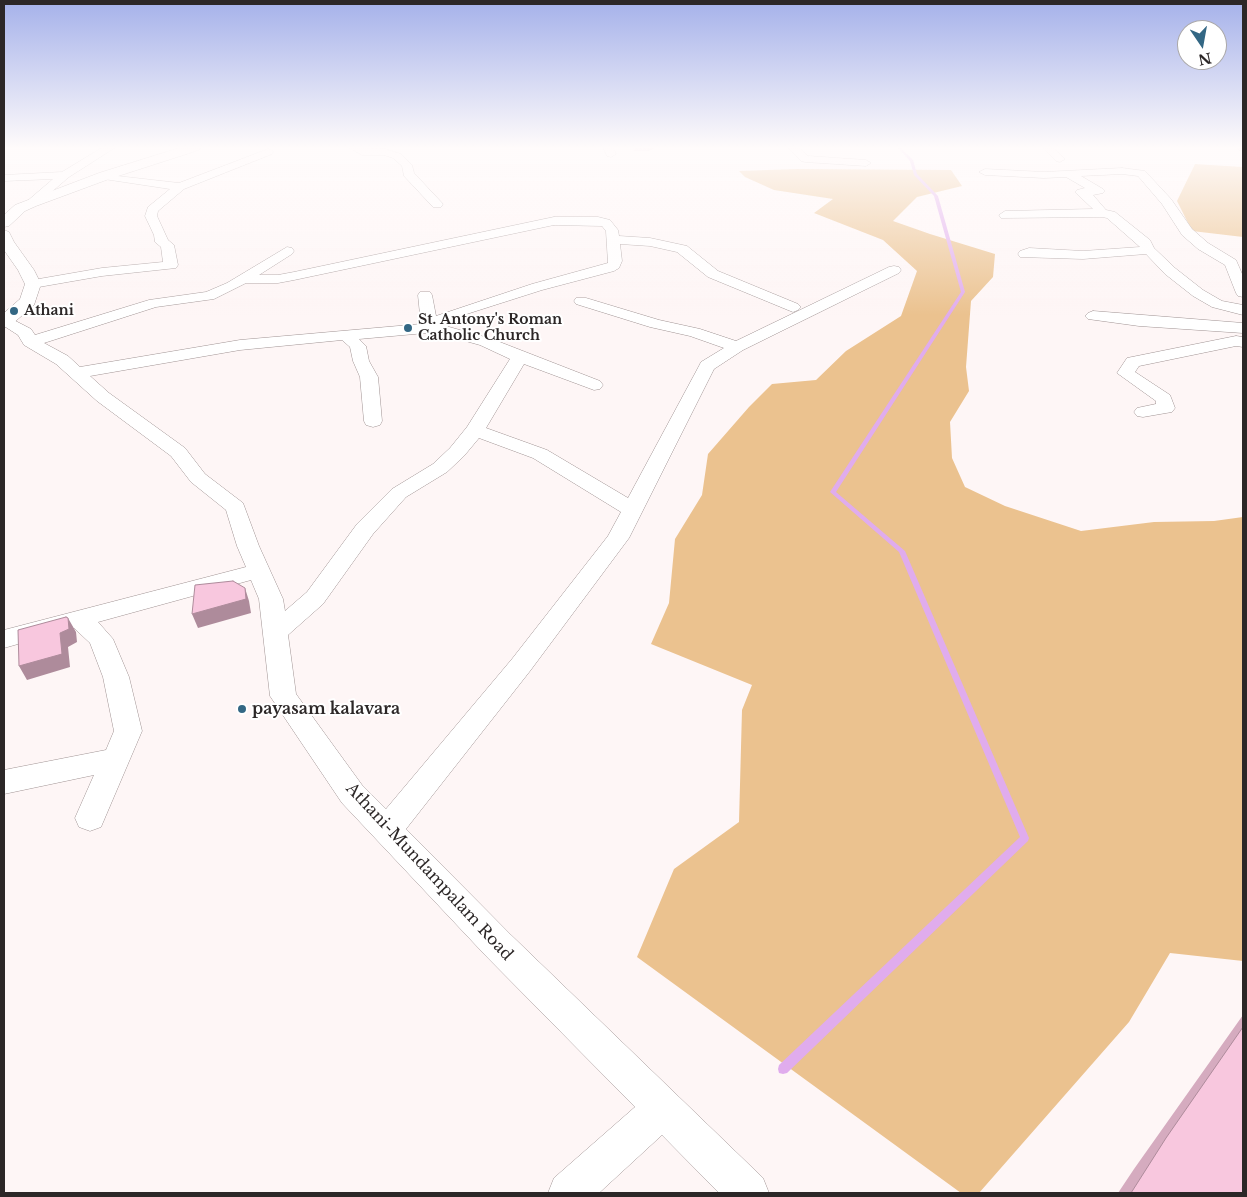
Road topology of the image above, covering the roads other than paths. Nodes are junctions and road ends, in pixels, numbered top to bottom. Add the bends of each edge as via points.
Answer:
1 (30, 203) edge
2 (161, 203) edge
3 (1094, 203) edge
4 (1168, 203) edge
5 (1102, 213) junction
6 (1005, 215) dead end
7 (4, 223) edge
8 (4, 236) edge
9 (613, 238) junction
10 (1149, 250) junction
11 (287, 251) dead end
12 (1025, 254) dead end
13 (894, 270) dead end
14 (244, 279) junction
15 (33, 284) junction
16 (1243, 293) edge
17 (426, 295) dead end
18 (581, 301) dead end
19 (793, 307) dead end
20 (1243, 310) edge
21 (1093, 316) dead end
22 (5, 321) edge
23 (428, 326) junction
24 (1243, 330) edge
25 (346, 335) junction
26 (1170, 341) dead end
27 (30, 342) junction
28 (1243, 342) edge
29 (737, 347) junction
30 (520, 357) junction
31 (76, 373) junction
32 (594, 384) dead end
33 (1143, 412) dead end
34 (373, 421) dead end
35 (475, 430) junction
36 (633, 510) junction
37 (259, 571) junction
38 (79, 619) junction
39 (275, 634) junction
40 (4, 639) edge
41 (116, 759) junction
42 (4, 782) edge
43 (90, 818) dead end
44 (387, 830) junction
45 (662, 1109) junction
46 (569, 1193) edge
47 (748, 1193) edge

1 - 7 main road
2 - 15 street via 152,210 151,216 166,245 171,265
3 - 5 street
4 - 16 street via 1187,232 1231,263
5 - 6 street
5 - 10 street via 1111,215
8 - 15 main road
9 - 14 street via 609,226 598,221 554,222 278,279
9 - 19 street via 682,249 713,274
9 - 23 street via 615,260 609,268 446,316
10 - 12 street via 1083,255
10 - 20 street via 1198,293 1217,304
11 - 14 street
13 - 29 street
14 - 27 street via 209,296 154,303
15 - 22 main road via 28,301
17 - 23 street
18 - 29 street
21 - 24 street
22 - 27 street, Athani-Mundampalam Road via 25,332
23 - 25 street
23 - 30 street via 477,339
24 - 26 street
25 - 31 street via 231,346
25 - 34 street via 358,346 369,377
27 - 31 street, Athani-Mundampalam Road via 62,360
28 - 33 street via 1133,362 1126,374 1164,399 1166,408
29 - 36 street via 707,366
30 - 32 street
30 - 35 street
31 - 37 street, Athani-Mundampalam Road via 178,452 198,478 236,508
35 - 36 street via 540,454
35 - 39 street via 440,468 399,493 365,529 315,598
36 - 44 street via 618,538 527,658
37 - 38 street
37 - 39 street, Athani-Mundampalam Road via 271,598
38 - 40 street
38 - 41 street via 101,640 116,677 128,731
39 - 44 street, Athani-Mundampalam Road via 283,696 352,794
41 - 42 street
41 - 43 street
44 - 45 street, Athani-Mundampalam Road
45 - 46 street
45 - 47 street, Athani-Mundampalam Road

